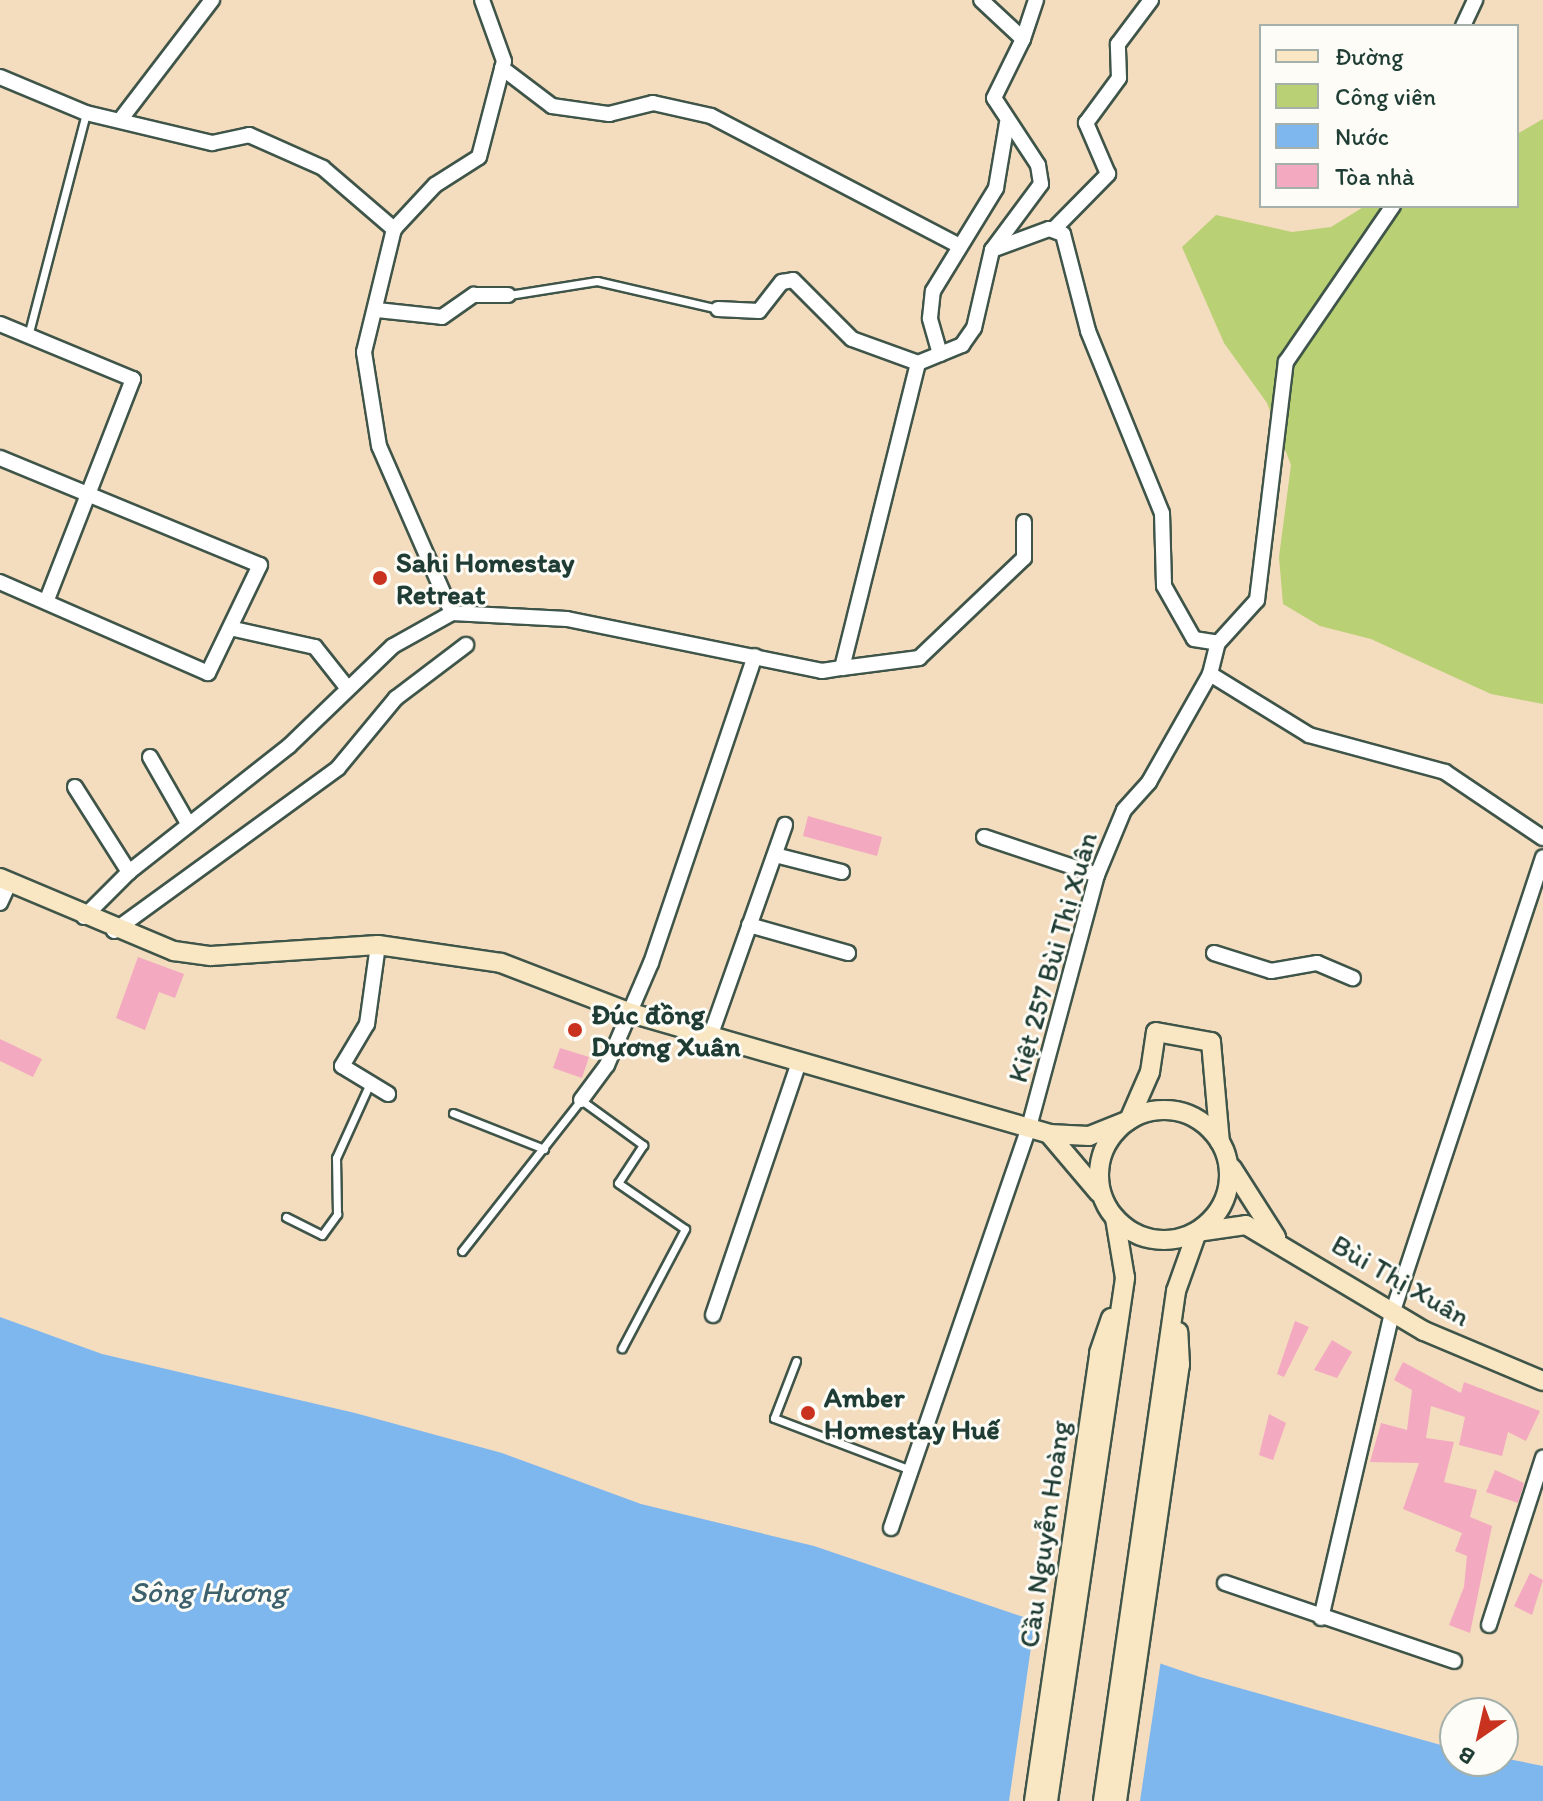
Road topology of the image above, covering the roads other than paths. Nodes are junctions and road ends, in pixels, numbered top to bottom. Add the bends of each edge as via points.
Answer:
1 (212, 0) edge
2 (482, 0) edge
3 (981, 0) edge
4 (1151, 0) edge
5 (1475, 0) edge
6 (1033, 2) edge
7 (1464, 24) edge
8 (1023, 39) junction
9 (502, 68) junction
10 (0, 77) edge
11 (86, 113) junction
12 (121, 119) junction
13 (1007, 123) junction
14 (1392, 208) edge
15 (1055, 228) junction
16 (394, 229) junction
17 (958, 245) junction
18 (992, 250) junction
19 (508, 295) joint
20 (718, 309) joint
21 (377, 310) junction
22 (0, 324) edge
23 (28, 336) junction
24 (940, 354) junction
25 (918, 363) junction
26 (0, 458) edge
27 (88, 494) junction
28 (1024, 522) dead end
29 (0, 582) edge
30 (46, 602) junction
31 (452, 613) junction
32 (234, 629) junction
33 (1218, 643) junction
34 (466, 645) dead end
35 (755, 656) junction
36 (842, 668) junction
37 (1210, 674) junction
38 (345, 685) junction
39 (150, 757) dead end
40 (75, 787) dead end
41 (189, 825) junction
42 (785, 825) dead end
43 (984, 837) dead end
44 (1543, 838) edge
45 (775, 855) junction
46 (1543, 857) edge
47 (129, 872) junction
48 (842, 872) dead end
49 (1097, 875) junction
50 (5, 880) edge
51 (0, 903) edge
52 (84, 917) junction
53 (749, 925) junction
54 (114, 931) junction
55 (378, 945) junction
56 (848, 953) dead end
57 (1214, 953) dead end
58 (1353, 978) dead end
59 (631, 1013) junction
60 (711, 1034) junction
61 (799, 1062) junction
62 (370, 1083) junction
63 (388, 1094) dead end
64 (581, 1100) junction
65 (453, 1113) dead end
66 (1129, 1120) junction
67 (1029, 1127) junction
68 (1049, 1134) junction
69 (1220, 1142) junction
70 (544, 1149) junction
71 (1228, 1161) junction
72 (1103, 1199) junction
73 (286, 1217) dead end
74 (1115, 1218) junction
75 (1197, 1232) junction
76 (1278, 1240) junction
77 (462, 1251) dead end
78 (1392, 1314) junction
79 (713, 1315) dead end
80 (622, 1348) dead end
81 (796, 1361) dead end
82 (1543, 1381) edge
83 (1543, 1458) edge
84 (913, 1471) junction
85 (1085, 1496) junction
86 (1152, 1513) junction
87 (891, 1528) dead end
88 (1225, 1583) dead end
89 (1321, 1618) junction
90 (1489, 1625) dead end
91 (1454, 1661) dead end
92 (1034, 1801) edge
93 (1048, 1801) edge
94 (1103, 1801) edge
95 (1117, 1801) edge

1 - 12 street
2 - 9 street
3 - 8 street
4 - 15 street via 1118,44 1119,78 1086,123 1108,174
5 - 7 street
6 - 8 street
8 - 13 street via 994,98
9 - 16 street via 479,157 435,185
9 - 17 street via 552,106 609,114 653,103 711,116
10 - 11 street
11 - 12 street
11 - 23 lane
12 - 16 street via 212,143 249,135 292,152 323,168
13 - 17 street via 1000,177
13 - 18 street via 1038,165 1041,184
14 - 33 street, Kiệt 257 Bùi Thị Xuân via 1286,362 1257,600
15 - 18 street
15 - 33 street via 1064,237 1088,331 1162,513 1164,586 1194,639
16 - 21 street
17 - 24 street via 933,291 930,318
18 - 24 street via 974,328 962,345
19 - 20 lane via 597,281
19 - 21 street via 474,295 442,317
20 - 25 street via 759,311 782,282 793,280 852,339
21 - 31 street via 364,352 366,401
22 - 23 street
23 - 27 street via 133,379
24 - 25 street
25 - 36 street
26 - 27 street
27 - 30 street
27 - 32 street via 260,565
28 - 36 street via 1024,558 919,658
29 - 30 street
30 - 32 street via 211,672
31 - 35 street via 567,619
31 - 38 street via 393,646
32 - 38 street via 315,647
33 - 37 street, Kiệt 257 Bùi Thị Xuân
34 - 54 street via 396,698 338,768
35 - 36 street via 822,671
35 - 59 street
37 - 44 street via 1309,735 1445,772
37 - 49 street, Kiệt 257 Bùi Thị Xuân via 1149,782 1124,810
38 - 41 street via 289,746
39 - 41 street
40 - 47 street
41 - 47 street
42 - 45 street
43 - 49 street
45 - 48 street
45 - 53 street
46 - 78 street
47 - 52 street
49 - 67 street, Kiệt 257 Bùi Thị Xuân
50 - 51 street
50 - 52 main road
52 - 54 main road
53 - 56 street
53 - 60 street
54 - 55 main road via 211,956
55 - 59 main road via 501,963
55 - 62 street via 367,1024 342,1066
57 - 58 street via 1271,971 1317,963
59 - 60 main road
59 - 64 street
60 - 61 main road
61 - 67 main road
61 - 79 street
62 - 63 street
62 - 73 lane via 336,1158 337,1214 322,1235
64 - 70 lane
64 - 80 lane via 643,1145 618,1183 685,1229
65 - 70 lane
66 - 68 main road via 1089,1136
66 - 69 main road via 1148,1112 1189,1115
66 - 69 main road via 1150,1072 1156,1032 1211,1042
66 - 72 main road via 1102,1155
67 - 68 main road
67 - 84 street, Kiệt 257 Bùi Thị Xuân
68 - 72 main road
69 - 71 main road
70 - 77 lane
71 - 75 main road via 1225,1202
71 - 76 main road
72 - 74 main road
74 - 75 main road via 1154,1240
74 - 85 main road, Cầu Nguyễn Hoàng via 1125,1278
75 - 76 main road via 1246,1225
75 - 86 main road via 1176,1291
76 - 78 main road, Bùi Thị Xuân
78 - 82 main road, Bùi Thị Xuân
78 - 89 street
81 - 84 lane via 774,1418
83 - 90 street
84 - 87 street, Kiệt 257 Bùi Thị Xuân
85 - 92 main road, Cầu Nguyễn Hoàng
85 - 93 main road, Cầu Nguyễn Hoàng
86 - 94 main road
86 - 95 main road
88 - 89 street
89 - 91 street

